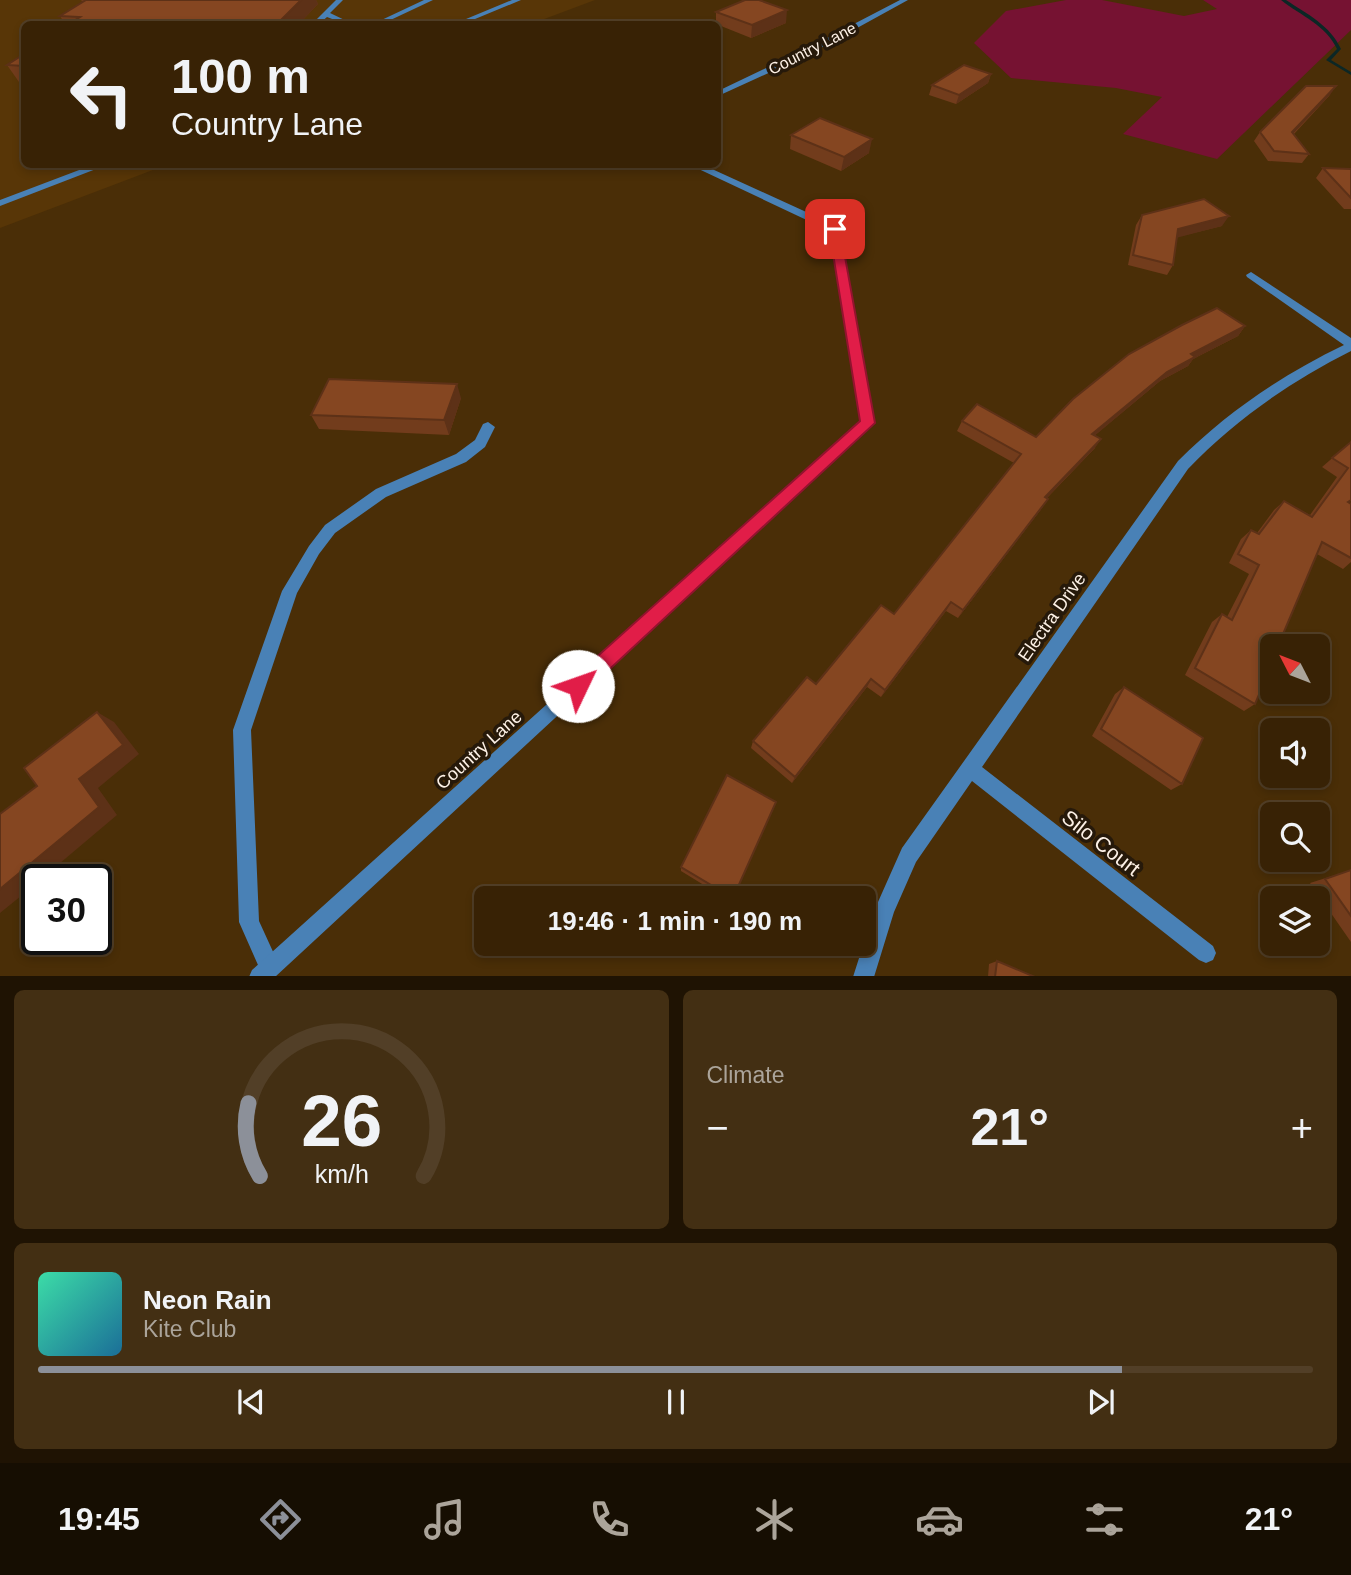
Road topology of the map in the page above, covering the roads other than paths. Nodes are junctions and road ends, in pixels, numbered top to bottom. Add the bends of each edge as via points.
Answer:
1 (340, 0) edge
2 (430, 0) edge
3 (905, 0) edge
4 (513, 1) edge
5 (326, 14) junction
6 (318, 21) edge
7 (344, 21) edge
8 (384, 21) edge
9 (465, 21) edge
10 (721, 92) edge
11 (94, 168) edge
12 (701, 168) edge
13 (0, 203) edge
14 (1251, 275) dead end
15 (1351, 345) edge
16 (488, 427) dead end
17 (969, 768) junction
18 (1206, 953) dead end
19 (264, 972) edge
20 (863, 976) edge

1 - 5 street
2 - 8 street
3 - 10 street, Country Lane
4 - 9 street
5 - 6 street
5 - 7 street
11 - 13 street
12 - 19 street, Country Lane via 835,229 867,423
14 - 15 street
15 - 17 street, Electra Drive via 1261,396 1208,437 1183,465
16 - 19 street via 480,443 461,458 381,493 330,529 290,591 242,730 248,922
17 - 18 street, Silo Court
17 - 20 street, Electra Drive via 909,855

